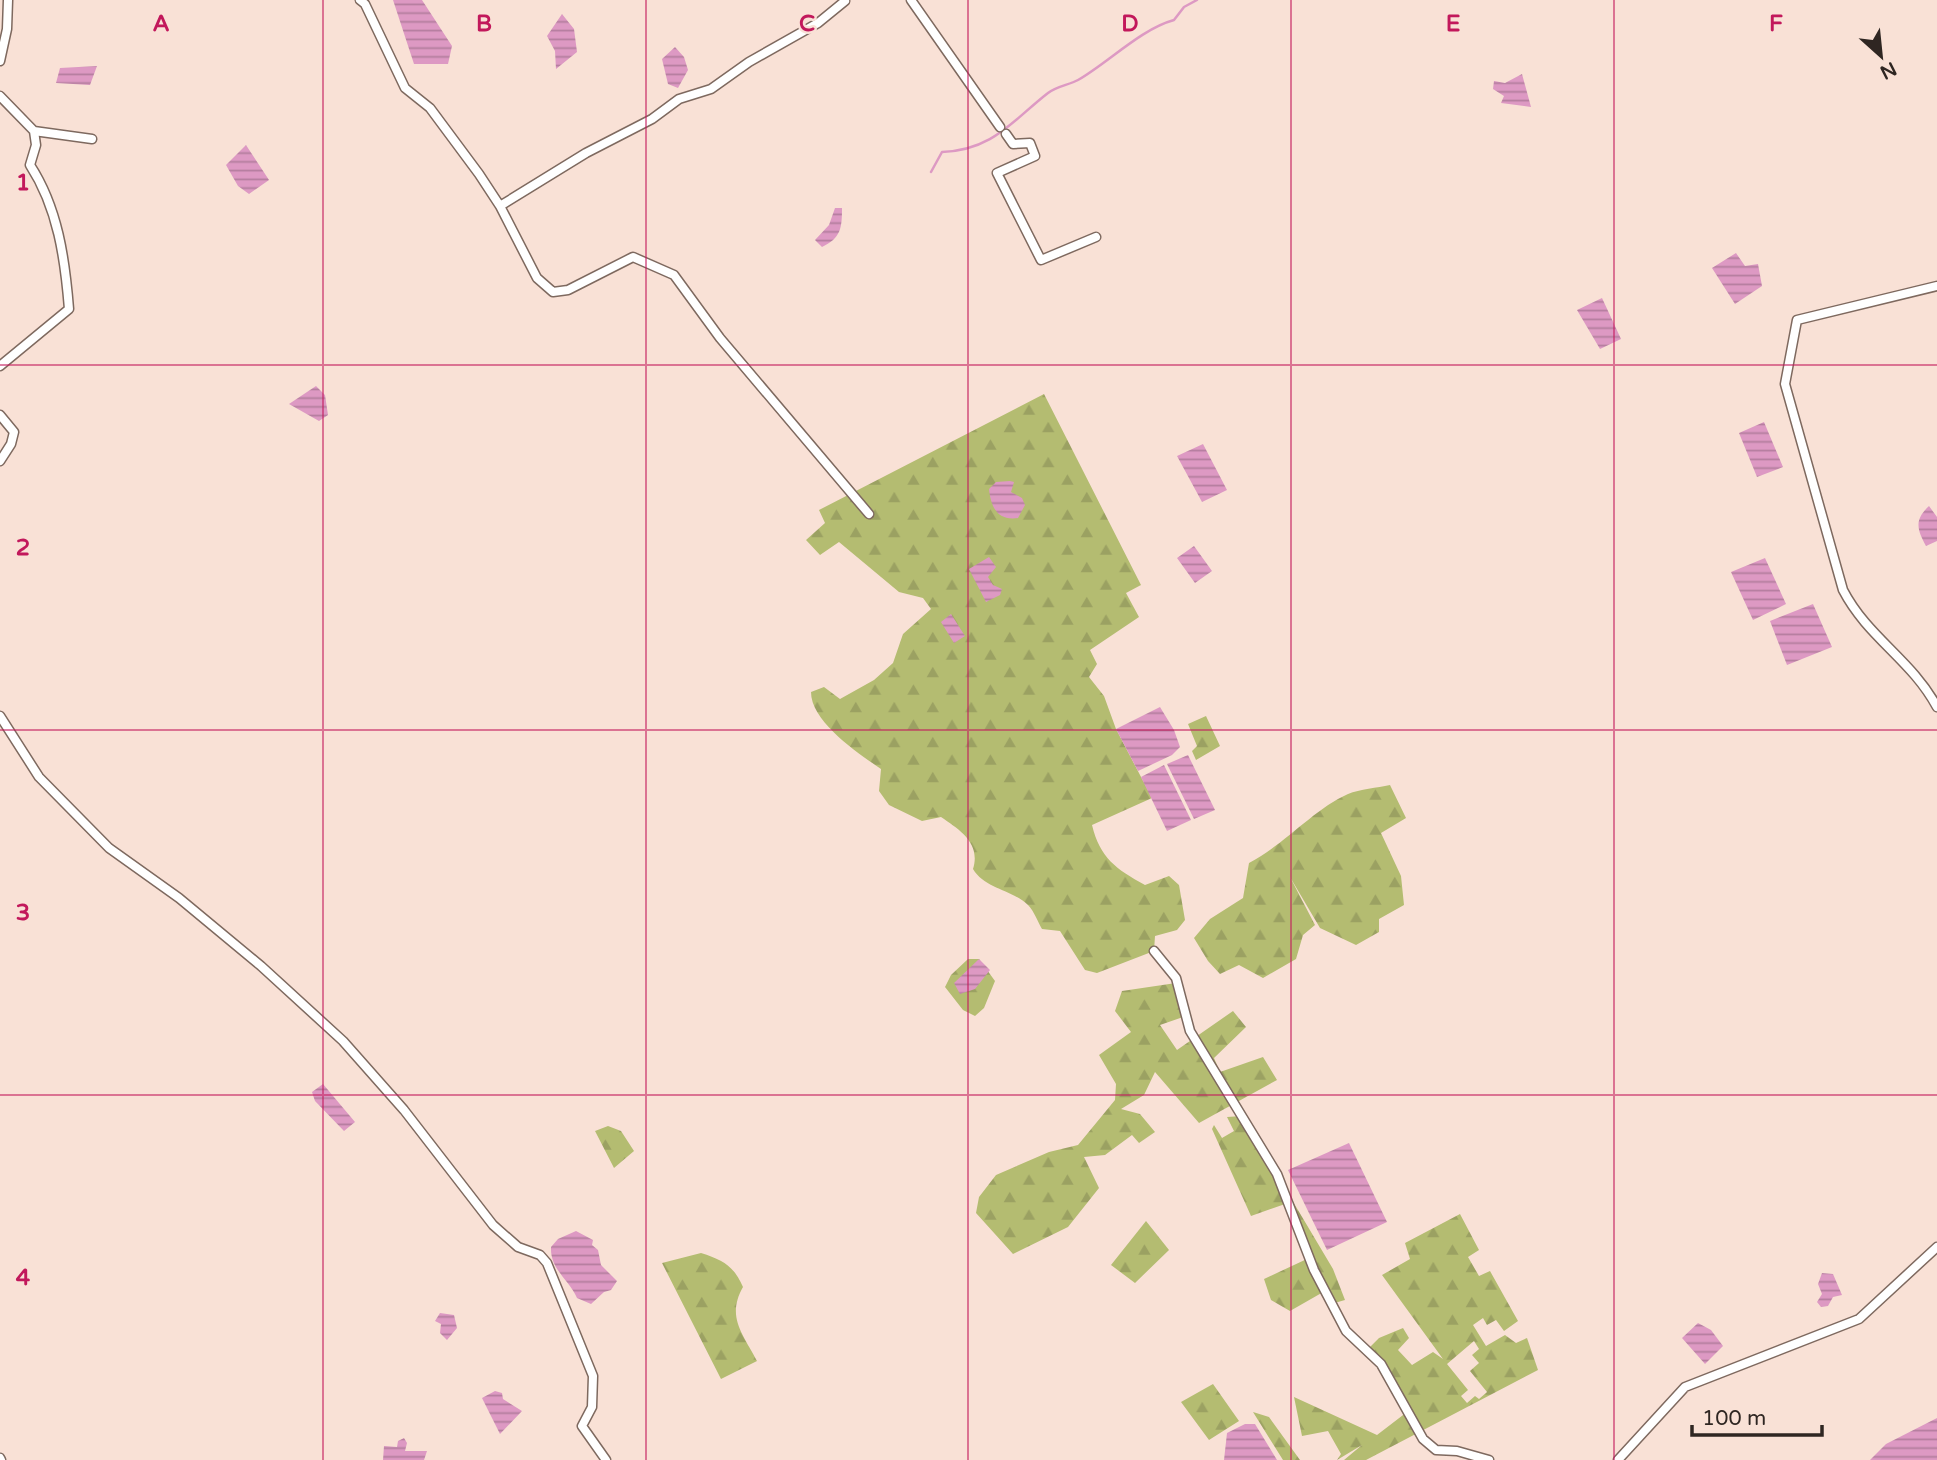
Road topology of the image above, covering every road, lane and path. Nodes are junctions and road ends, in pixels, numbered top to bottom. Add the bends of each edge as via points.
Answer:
1 (8, 0) edge
2 (911, 0) edge
3 (365, 1) edge
4 (845, 1) edge
5 (0, 61) edge
6 (0, 96) edge
7 (34, 131) junction
8 (92, 139) dead end
9 (500, 206) junction
10 (1096, 237) dead end
11 (1937, 286) edge
12 (0, 366) edge
13 (0, 415) edge
14 (0, 461) edge
15 (869, 514) dead end
16 (1937, 707) edge
17 (0, 716) edge
18 (1154, 951) dead end
19 (1937, 1247) edge
20 (606, 1460) edge
21 (1489, 1460) edge
22 (1618, 1460) edge

1 - 5 street
2 - 10 street via 1013,144 1030,143 1035,156 998,173 1041,260
3 - 9 street via 405,88 430,108
4 - 9 street via 818,23 748,62 711,89 679,99
6 - 7 street
7 - 8 street
7 - 12 street via 36,145 30,165 57,227 69,309
9 - 15 street via 537,278 553,292 568,290 633,257 674,275 720,338
11 - 16 street via 1797,320 1785,384 1843,590 1857,616 1923,681
13 - 14 street via 14,432
17 - 20 street via 39,778 108,848 179,898 342,1041 404,1110 493,1226 547,1263 593,1376 592,1407 582,1426
18 - 21 street via 1176,978 1190,1031 1277,1174 1314,1270 1346,1331 1381,1364 1423,1439 1436,1450
19 - 22 street via 1859,1319 1685,1387

